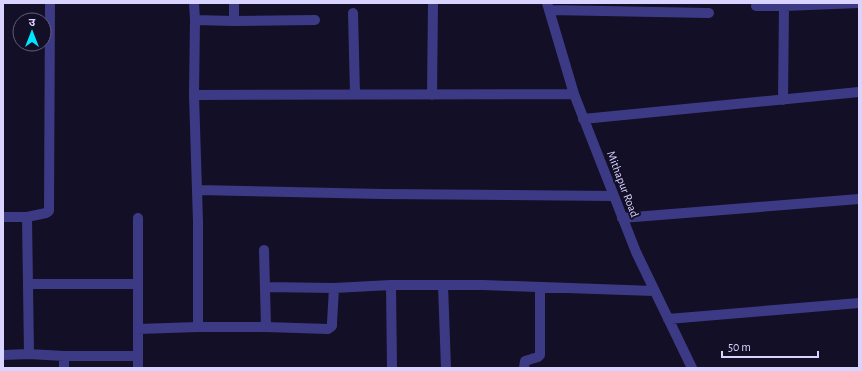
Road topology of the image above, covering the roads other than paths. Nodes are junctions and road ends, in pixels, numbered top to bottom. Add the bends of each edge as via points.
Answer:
1 (50, 3) edge
2 (194, 3) edge
3 (234, 3) edge
4 (433, 3) edge
5 (859, 3) edge
6 (548, 6) edge
7 (756, 6) dead end
8 (784, 6) junction
9 (353, 13) dead end
10 (710, 13) dead end
11 (195, 20) junction
12 (315, 20) dead end
13 (234, 21) junction
14 (859, 92) edge
15 (355, 94) junction
16 (574, 94) junction
17 (194, 95) junction
18 (432, 95) junction
19 (783, 100) junction
20 (583, 119) junction
21 (197, 190) junction
22 (614, 196) junction
23 (859, 199) edge
24 (3, 217) edge
25 (27, 217) junction
26 (138, 218) dead end
27 (622, 218) junction
28 (264, 250) dead end
29 (28, 284) junction
30 (138, 284) junction
31 (391, 285) junction
32 (443, 285) junction
33 (540, 287) junction
34 (265, 288) junction
35 (334, 288) junction
36 (654, 291) junction
37 (859, 302) edge
38 (668, 318) junction
39 (198, 327) junction
40 (266, 327) junction
41 (138, 329) junction
42 (29, 354) junction
43 (3, 355) edge
44 (64, 356) junction
45 (138, 356) junction
46 (64, 368) edge
47 (138, 368) edge
48 (392, 368) edge
49 (446, 368) edge
50 (524, 368) edge
51 (692, 368) edge

1 - 25 street via 49,208 46,213
2 - 11 street
3 - 13 street
4 - 18 street
5 - 8 street
6 - 10 street
6 - 16 street, Mithapur Road
7 - 8 street
8 - 19 street
9 - 15 street
11 - 13 street
11 - 17 street
12 - 13 street
14 - 19 street
15 - 17 street
15 - 18 street
16 - 18 street
16 - 20 street, Mithapur Road
17 - 21 street
19 - 20 street
20 - 22 street, Mithapur Road
21 - 22 street
21 - 39 street
22 - 27 street, Mithapur Road
23 - 27 street
24 - 25 street
25 - 29 street
26 - 30 street
27 - 36 street, Mithapur Road
28 - 34 street
29 - 30 street
29 - 42 street
30 - 41 street
31 - 32 street
31 - 35 street
31 - 48 street
32 - 33 street
32 - 49 street
33 - 36 street
33 - 50 street via 540,355 525,361
34 - 35 street
34 - 40 street
35 - 40 street via 330,328
36 - 38 street, Mithapur Road
37 - 38 street
38 - 51 street, Mithapur Road
39 - 40 street
39 - 41 street
41 - 45 street
42 - 43 street
42 - 44 street
44 - 45 street
44 - 46 street
45 - 47 street

